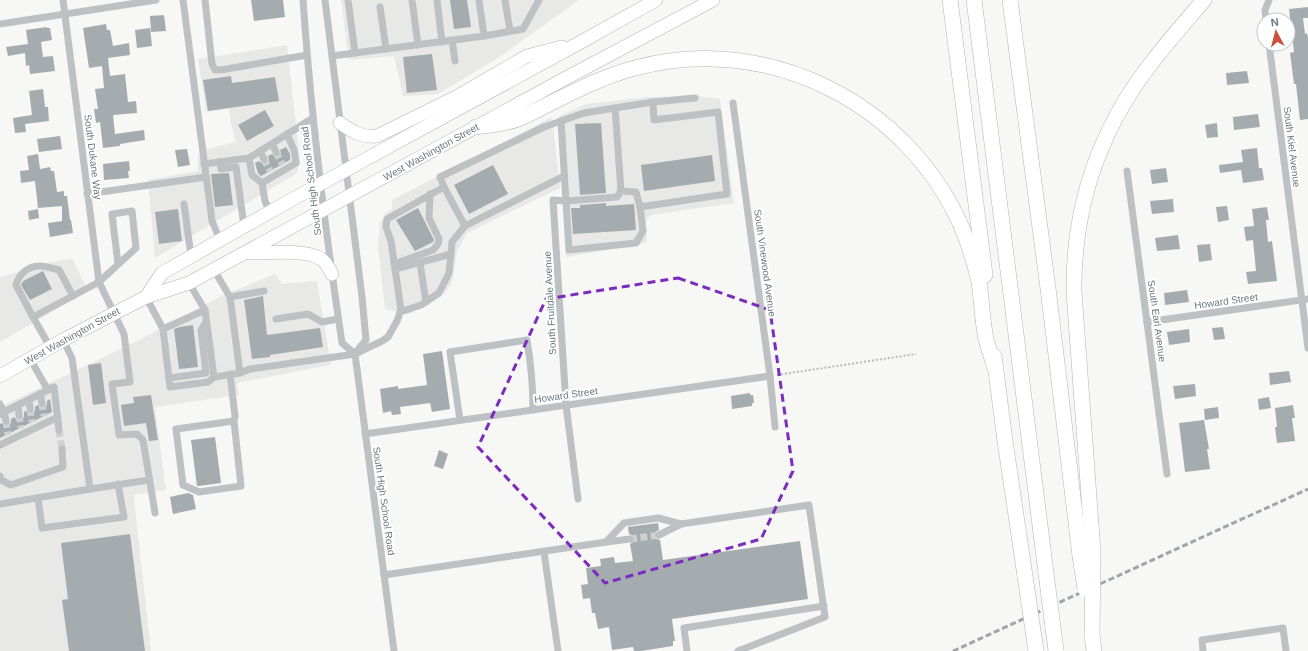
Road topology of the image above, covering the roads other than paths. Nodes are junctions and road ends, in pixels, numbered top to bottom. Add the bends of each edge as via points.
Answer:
1 (63, 0) edge
2 (156, 0) edge
3 (183, 0) edge
4 (205, 0) edge
5 (302, 0) edge
6 (324, 0) edge
7 (348, 0) edge
8 (412, 0) edge
9 (437, 0) edge
10 (479, 0) edge
11 (505, 0) edge
12 (539, 0) edge
13 (656, 0) edge
14 (713, 0) edge
15 (950, 0) edge
16 (974, 0) edge
17 (1010, 0) edge
18 (1204, 0) edge
19 (1268, 0) edge
20 (380, 7) dead end
21 (1265, 12) edge
22 (64, 14) junction
23 (0, 24) edge
24 (510, 31) junction
25 (484, 36) junction
26 (452, 40) junction
27 (442, 42) junction
28 (581, 42) junction
29 (418, 45) junction
30 (386, 49) junction
31 (1270, 52) edge
32 (355, 53) junction
33 (307, 55) junction
34 (332, 56) junction
35 (455, 61) dead end
36 (695, 98) dead end
37 (653, 102) junction
38 (733, 103) dead end
39 (615, 108) junction
40 (313, 118) junction
41 (561, 121) junction
42 (340, 124) junction
43 (476, 127) junction
44 (287, 134) junction
45 (272, 144) junction
46 (260, 151) junction
47 (276, 152) tunnel mouth
48 (250, 158) junction
49 (264, 159) tunnel mouth
50 (220, 162) junction
51 (204, 164) junction
52 (346, 170) junction
53 (1126, 171) dead end
54 (564, 176) junction
55 (206, 177) junction
56 (262, 183) junction
57 (320, 184) junction
58 (444, 187) junction
59 (621, 191) junction
60 (87, 194) junction
61 (430, 194) junction
62 (349, 196) junction
63 (566, 200) junction
64 (184, 204) dead end
65 (640, 207) junction
66 (324, 210) junction
67 (270, 212) junction
68 (244, 226) junction
69 (465, 226) junction
70 (220, 240) junction
71 (245, 254) junction
72 (451, 254) junction
73 (191, 256) junction
74 (420, 263) junction
75 (118, 264) junction
76 (395, 267) junction
77 (214, 270) junction
78 (332, 274) junction
79 (99, 282) junction
80 (189, 283) junction
81 (264, 291) dead end
82 (73, 296) junction
83 (146, 296) junction
84 (230, 297) junction
85 (1305, 300) edge
86 (426, 302) junction
87 (205, 310) junction
88 (400, 312) junction
89 (113, 313) junction
90 (33, 316) junction
91 (276, 319) dead end
92 (338, 319) junction
93 (206, 322) junction
94 (1147, 322) junction
95 (163, 329) junction
96 (63, 340) junction
97 (50, 347) junction
98 (1308, 348) edge
99 (355, 354) junction
100 (30, 359) junction
101 (994, 366) junction
102 (240, 373) junction
103 (230, 374) junction
104 (0, 375) edge
105 (770, 376) junction
106 (214, 377) junction
107 (169, 378) junction
108 (48, 390) junction
109 (40, 394) junction
110 (29, 400) junction
111 (42, 403) tunnel mouth
112 (0, 404) edge
113 (18, 405) junction
114 (566, 405) junction
115 (30, 409) tunnel mouth
116 (533, 410) junction
117 (2, 413) edge
118 (19, 415) tunnel mouth
119 (58, 417) junction
120 (460, 420) junction
121 (6, 421) tunnel mouth
122 (234, 421) junction
123 (775, 427) dead end
124 (60, 430) tunnel mouth
125 (365, 434) junction
126 (0, 445) edge
127 (62, 449) tunnel mouth
128 (1167, 474) dead end
129 (0, 476) edge
130 (150, 480) junction
131 (118, 484) junction
132 (90, 489) junction
133 (38, 498) junction
134 (578, 499) dead end
135 (0, 504) edge
136 (155, 513) dead end
137 (681, 524) junction
138 (659, 535) tunnel mouth
139 (630, 539) tunnel mouth
140 (606, 542) junction
141 (544, 552) junction
142 (1086, 554) junction
143 (384, 575) junction
144 (824, 606) junction
145 (394, 651) edge
146 (558, 651) edge
147 (688, 651) edge
148 (738, 651) edge
149 (1036, 651) edge
150 (1056, 651) edge
151 (1094, 651) edge
152 (1203, 651) edge
153 (1286, 651) edge

1 - 22 street, South Dukane Way
2 - 22 street
3 - 51 street
4 - 33 street via 212,64 215,70
5 - 33 street, South High School Road
6 - 34 street
7 - 32 street
8 - 29 street
9 - 27 street
10 - 25 street
11 - 24 street
12 - 24 street via 523,29
13 - 28 main road, West Washington Street
14 - 43 main road, West Washington Street
15 - 101 highway via 993,338
16 - 150 highway, bridge
17 - 142 highway
18 - 142 highway via 1153,60 1123,106 1094,165 1081,211 1074,265 1074,292
19 - 21 street
20 - 30 street
22 - 23 street
22 - 60 street, South Dukane Way
24 - 25 street
25 - 26 street
26 - 27 street
26 - 35 street
27 - 29 street
28 - 42 main road via 527,56 458,96 377,136 357,134
28 - 52 main road, West Washington Street
29 - 30 street
30 - 32 street
31 - 85 street, South Kiel Avenue
32 - 34 street
33 - 40 street, South High School Road
34 - 42 street
36 - 37 street
37 - 39 street
37 - 65 street via 654,120 718,112 727,194
38 - 105 street, South Vinewood Avenue
39 - 41 street via 584,113
39 - 59 street
40 - 44 street
40 - 57 street, South High School Road
41 - 54 street
41 - 58 street via 440,178
42 - 52 street
43 - 62 main road, West Washington Street
43 - 101 highway via 516,120 609,76 634,68 678,60 729,59 763,65 797,74 834,90 854,101 890,128 915,153 940,187 959,221 970,250 979,282 986,339
44 - 45 street
44 - 56 street via 294,150 296,164 284,167
45 - 46 street
45 - 47 street
46 - 48 street
46 - 49 street
48 - 50 street
48 - 56 street via 252,174
50 - 51 street
50 - 68 street via 221,169 236,167
51 - 55 street
52 - 57 main road, West Washington Street
52 - 62 street
53 - 94 street, South Earl Avenue
54 - 63 street
54 - 69 street
55 - 60 street
55 - 70 street via 212,221
56 - 67 street
57 - 66 street, South High School Road
57 - 67 main road, West Washington Street
58 - 61 street
58 - 69 street
59 - 63 street via 617,197
59 - 65 street via 636,192
60 - 79 street, South Dukane Way
61 - 76 street via 387,219 386,227
61 - 76 street via 429,218 439,238 438,244 433,250
62 - 66 main road, West Washington Street
62 - 99 street via 366,340
63 - 65 street via 568,250 636,243 643,231
63 - 114 street, South Fruitdale Avenue via 554,200
64 - 73 street
66 - 71 main road, West Washington Street
66 - 78 street, South High School Road
67 - 68 main road, West Washington Street
68 - 70 main road, West Washington Street
69 - 72 street via 452,242
70 - 73 main road, West Washington Street
71 - 77 main road, West Washington Street
71 - 78 main road via 306,254 321,259
72 - 74 street
72 - 86 street via 449,273 438,293
73 - 83 main road, West Washington Street via 162,272
74 - 76 street
74 - 86 street
75 - 75 street via 136,248 132,211 112,214
75 - 79 street
76 - 88 street
77 - 80 main road, West Washington Street
77 - 84 street
78 - 92 street, South High School Road
79 - 82 street
79 - 89 street, South Dukane Way
80 - 83 main road, West Washington Street
80 - 87 street
81 - 84 street
82 - 90 street
82 - 90 street via 59,270 39,266 26,270 18,277 16,285
83 - 89 main road, West Washington Street
83 - 95 street
84 - 102 street
85 - 94 street, Howard Street
85 - 98 street, South Kiel Avenue
86 - 88 street
87 - 93 street
87 - 95 street
88 - 99 street via 388,337
89 - 96 main road, West Washington Street
89 - 130 street, South Dukane Way via 124,334 130,382 112,384 119,435 137,434 143,440
90 - 97 street
91 - 92 street via 308,314 322,322
92 - 99 street, South High School Road via 342,343
93 - 106 street
93 - 107 street via 201,330 206,373
94 - 128 street, South Earl Avenue
95 - 107 street
96 - 97 main road, West Washington Street
96 - 132 street via 72,358
97 - 100 main road, West Washington Street
99 - 102 street via 250,369
99 - 125 street, South High School Road
100 - 104 main road, West Washington Street
100 - 108 street
101 - 149 highway, bridge
102 - 103 street
103 - 106 street
103 - 122 street
105 - 114 street, Howard Street
105 - 123 street, South Vinewood Avenue
106 - 107 street via 208,382 170,387
108 - 109 street
108 - 119 street via 54,388
109 - 110 street
109 - 111 street
110 - 113 street
110 - 115 street
112 - 117 street
113 - 117 street
113 - 118 street
114 - 116 street, Howard Street
114 - 134 street, South Fruitdale Avenue
116 - 120 street, Howard Street
116 - 120 street via 527,340 450,352
117 - 121 street
119 - 124 street
119 - 126 street via 44,420 21,431
120 - 125 street, Howard Street
122 - 122 street via 176,429 183,485 198,492 241,486
125 - 143 street, South High School Road
127 - 129 street via 63,467 11,485 1,480
130 - 131 street
130 - 136 street
131 - 132 street
131 - 133 street via 124,517 42,528
132 - 133 street
133 - 135 street
137 - 138 street
137 - 140 street via 658,518 624,523
137 - 144 street via 809,505
139 - 140 street
140 - 141 street
141 - 143 street
141 - 146 street
142 - 151 highway, bridge
143 - 145 street, South High School Road
144 - 147 street via 684,628
144 - 148 street via 825,617
152 - 153 street via 1202,640 1282,628

